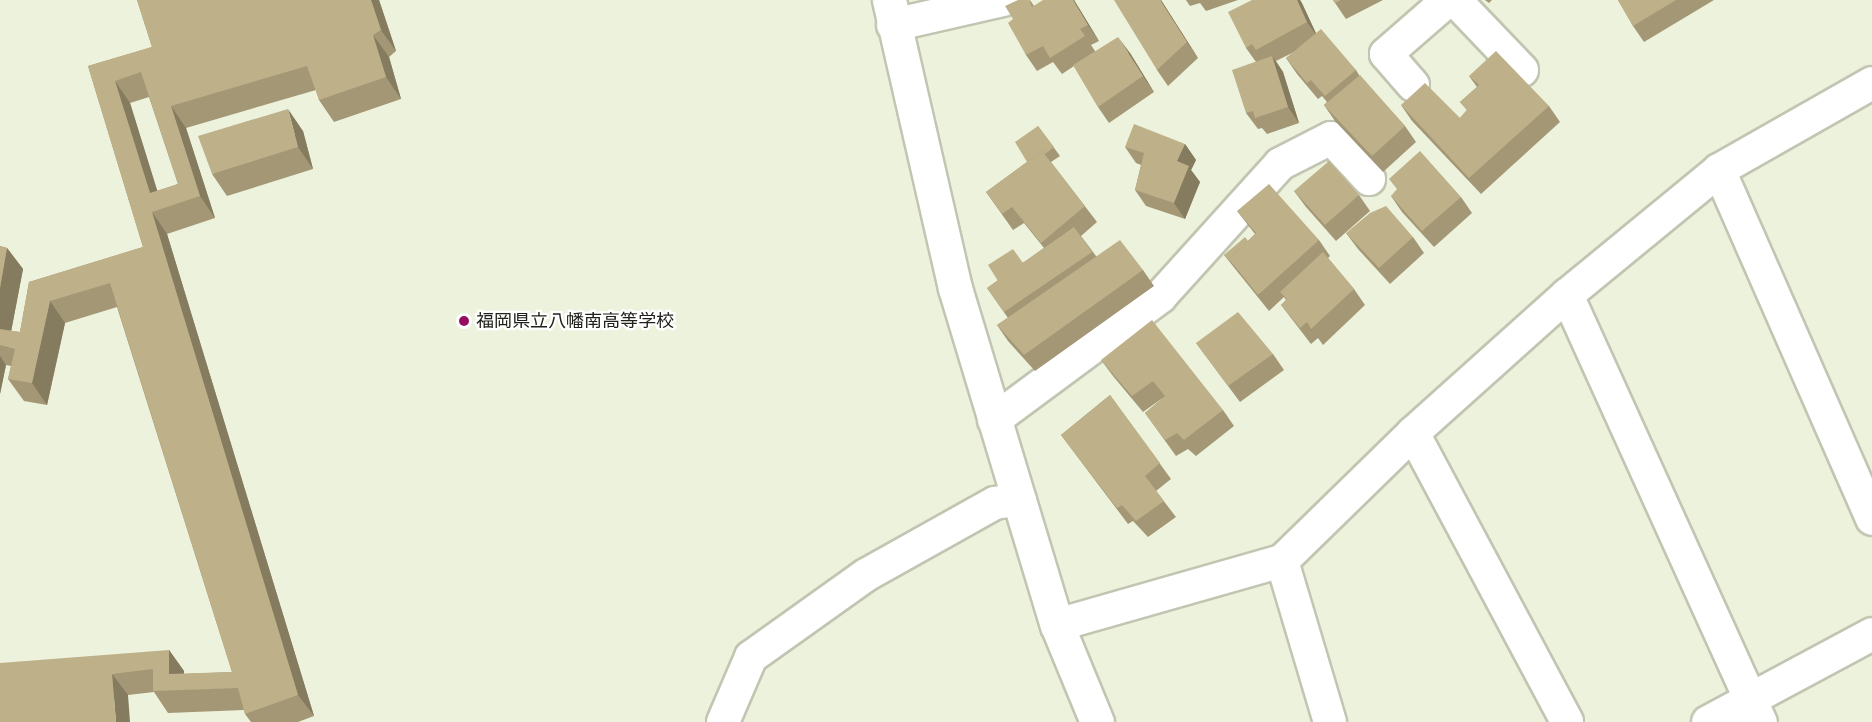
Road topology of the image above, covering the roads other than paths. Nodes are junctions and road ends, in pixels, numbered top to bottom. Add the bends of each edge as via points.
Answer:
1 (1003, 0) edge
2 (1448, 0) edge
3 (1455, 0) edge
4 (891, 12) edge
5 (1522, 70) dead end
6 (1872, 83) edge
7 (1413, 85) dead end
8 (1719, 170) junction
9 (1369, 179) dead end
10 (1567, 295) junction
11 (994, 420) junction
12 (1413, 433) junction
13 (1020, 499) junction
14 (1872, 519) edge
15 (1282, 561) junction
16 (1057, 625) junction
17 (1872, 634) edge
18 (1756, 711) edge
19 (723, 722) edge
20 (1097, 722) edge
21 (1330, 722) edge
22 (1567, 722) edge
23 (1708, 722) edge

1 - 4 street
2 - 7 street via 1386,54
3 - 5 street
4 - 11 street via 955,288
6 - 8 street
8 - 10 street
8 - 14 street
9 - 11 street via 1331,138 1280,164 1160,297
10 - 12 street
10 - 18 street
11 - 13 street
12 - 15 street
12 - 22 street
13 - 16 street
13 - 19 street via 994,503 866,575 752,657
15 - 16 street
15 - 21 street
16 - 20 street
17 - 18 street
18 - 23 street

